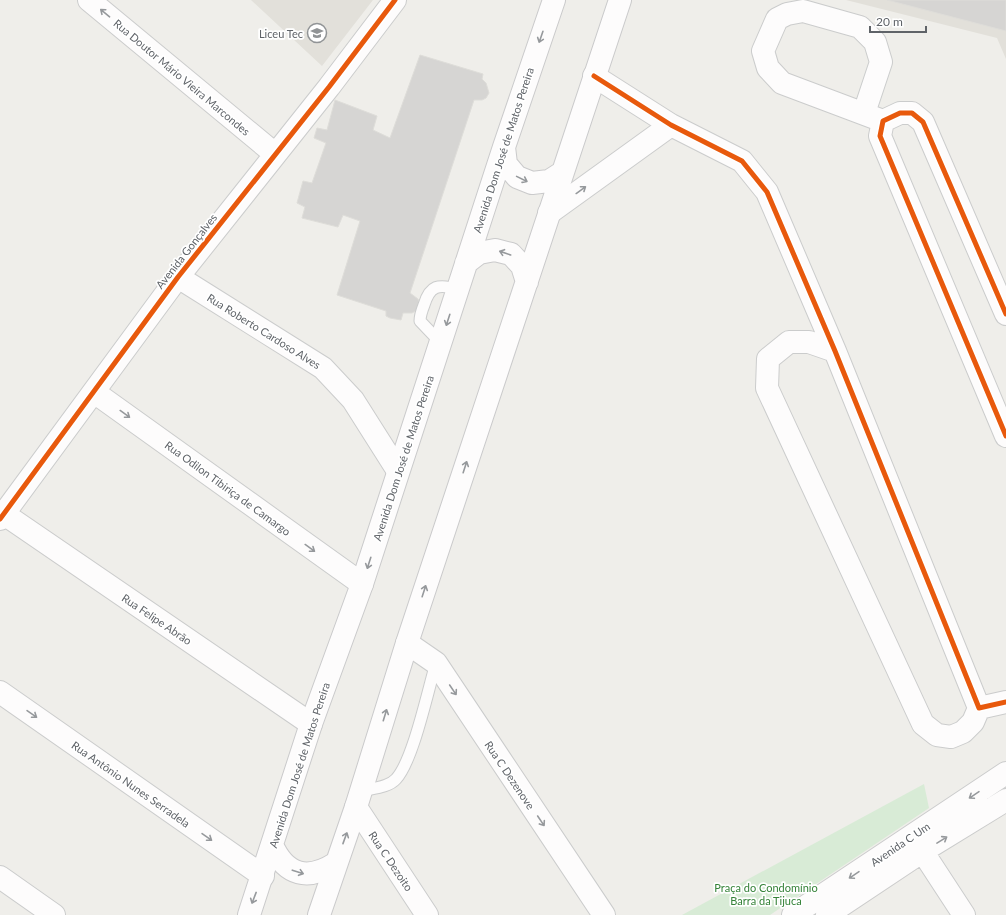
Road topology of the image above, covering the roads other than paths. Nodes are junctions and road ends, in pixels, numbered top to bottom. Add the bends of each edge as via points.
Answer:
1 (89, 0) edge
2 (395, 0) edge
3 (554, 0) edge
4 (620, 0) edge
5 (594, 76) junction
6 (874, 117) junction
7 (670, 125) junction
8 (504, 147) junction
9 (275, 154) junction
10 (563, 172) junction
11 (549, 213) junction
12 (466, 263) junction
13 (178, 277) junction
14 (527, 282) junction
15 (1006, 314) edge
16 (835, 351) junction
17 (94, 392) junction
18 (1006, 436) edge
19 (398, 471) junction
20 (2, 517) edge
21 (362, 584) junction
22 (407, 643) junction
23 (436, 663) junction
24 (0, 692) edge
25 (1006, 702) edge
26 (979, 708) junction
27 (311, 724) junction
28 (1006, 773) edge
29 (359, 799) junction
30 (1006, 800) edge
31 (918, 844) junction
32 (272, 845) junction
33 (336, 862) junction
34 (263, 876) junction
35 (0, 877) edge
36 (54, 915) edge
37 (249, 915) edge
38 (319, 915) edge
39 (427, 915) edge
40 (604, 915) edge
41 (793, 915) edge
42 (827, 915) edge
43 (964, 915) edge

9 -> 1 street, Rua Doutor Mário Vieira Marcondes
2 - 9 street, Avenida Gonçalves
3 -> 8 street, Avenida Dom José de Matos Pereira
4 - 5 street
5 - 7 street
5 - 10 street
6 - 6 street via 881,62 875,42 860,27 803,10 777,19 763,51 768,68 782,83
6 - 15 street via 912,113 924,122
6 - 18 street
11 -> 7 street
7 - 16 street via 742,161 767,192
8 -> 10 street via 506,164 517,177 532,184 549,181
8 - 12 street, Avenida Dom José de Matos Pereira
9 - 13 street, Avenida Gonçalves
10 - 11 street
11 - 14 street
14 -> 12 street via 522,266 511,254 495,250 479,253
12 -> 19 street, Avenida Dom José de Matos Pereira
13 - 17 street, Avenida Gonçalves
13 - 19 street, Rua Roberto Cardoso Alves via 323,368 353,400
22 -> 14 street
16 - 26 street
16 - 26 street via 809,342 789,342 768,359 767,388 924,724 937,735 951,736 963,732 973,722
17 - 20 street, Avenida Gonçalves
17 -> 21 street, Rua Odilon Tibiriça de Camargo
19 -> 21 street, Avenida Dom José de Matos Pereira
20 - 27 street, Rua Felipe Abrão
21 - 27 street, Avenida Dom José de Matos Pereira
22 - 23 street, Rua C Dezenove
29 -> 22 street
23 - 29 lane via 406,765 395,780
23 -> 40 street, Rua C Dezenove
24 -> 34 street, Rua Antônio Nunes Serradela
25 - 26 street
27 - 32 street, Avenida Dom José de Matos Pereira
28 -> 31 street, Avenida C Um
33 -> 29 street
29 - 39 street, Rua C Dezoito
31 -> 30 street, Avenida C Um
31 -> 41 street, Avenida C Um
31 - 42 street, Avenida C Um
31 - 43 street
32 -> 33 street via 284,864 293,871 303,874 314,874
32 - 34 street, Avenida Dom José de Matos Pereira
33 - 38 street
34 -> 37 street, Avenida Dom José de Matos Pereira
35 - 36 street

